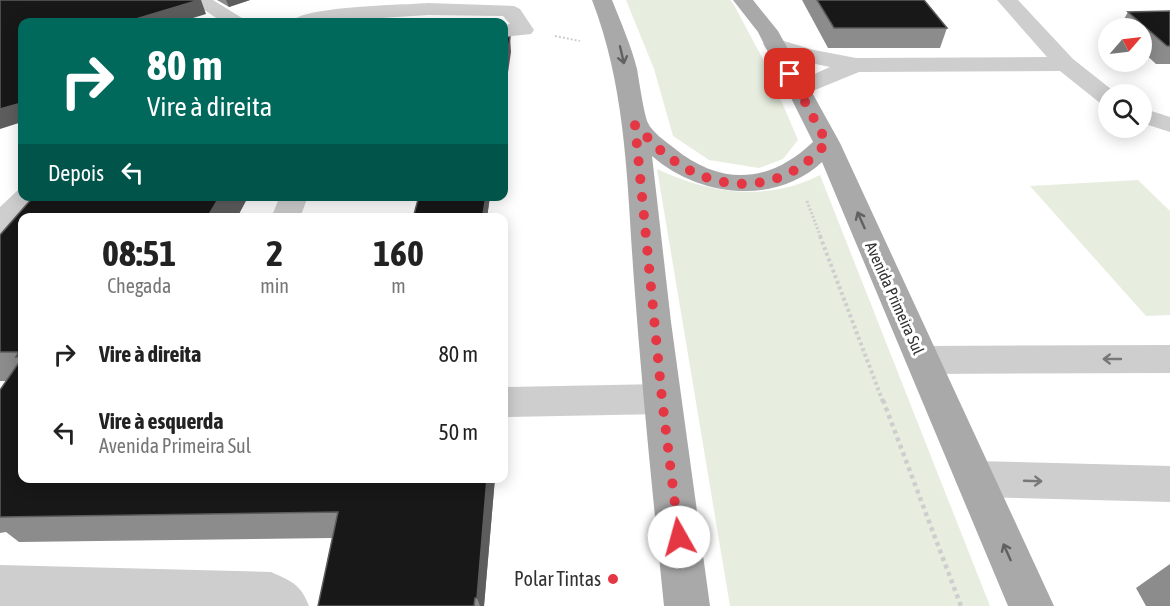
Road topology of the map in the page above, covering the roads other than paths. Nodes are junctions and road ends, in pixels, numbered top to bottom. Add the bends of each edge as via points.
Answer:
1 (200, 0) edge
2 (602, 0) edge
3 (743, 0) edge
4 (1007, 0) edge
5 (427, 11) edge
6 (229, 18) edge
7 (314, 18) edge
8 (514, 31) edge
9 (774, 44) junction
10 (1065, 64) junction
11 (856, 65) junction
12 (798, 90) junction
13 (1098, 90) edge
14 (1152, 119) edge
15 (635, 125) junction
16 (1170, 125) edge
17 (827, 143) junction
18 (17, 196) edge
19 (0, 224) edge
20 (1170, 359) edge
21 (923, 360) junction
22 (662, 399) junction
23 (508, 402) edge
24 (975, 479) junction
25 (1170, 484) edge
26 (0, 588) edge
27 (286, 606) edge
28 (687, 606) edge
29 (1031, 606) edge

1 - 6 street
2 -> 15 main road via 621,49
3 - 9 main road, Avenida Primeira Sul
4 - 10 street
5 - 7 street
5 - 8 street via 507,10 513,13
9 - 11 street
9 - 12 main road, Avenida Primeira Sul
10 - 11 street
10 - 13 street
11 - 12 street
12 - 17 main road, Avenida Primeira Sul
14 - 16 street
15 - 17 main road via 668,157 694,173 733,184 753,184 796,170
15 - 22 main road
21 -> 17 main road, Avenida Primeira Sul
18 - 19 street
20 -> 21 street
21 - 24 main road, Avenida Primeira Sul
22 - 23 street
22 - 28 main road
24 -> 25 street
29 -> 24 main road, Avenida Primeira Sul
26 - 27 street via 270,595

